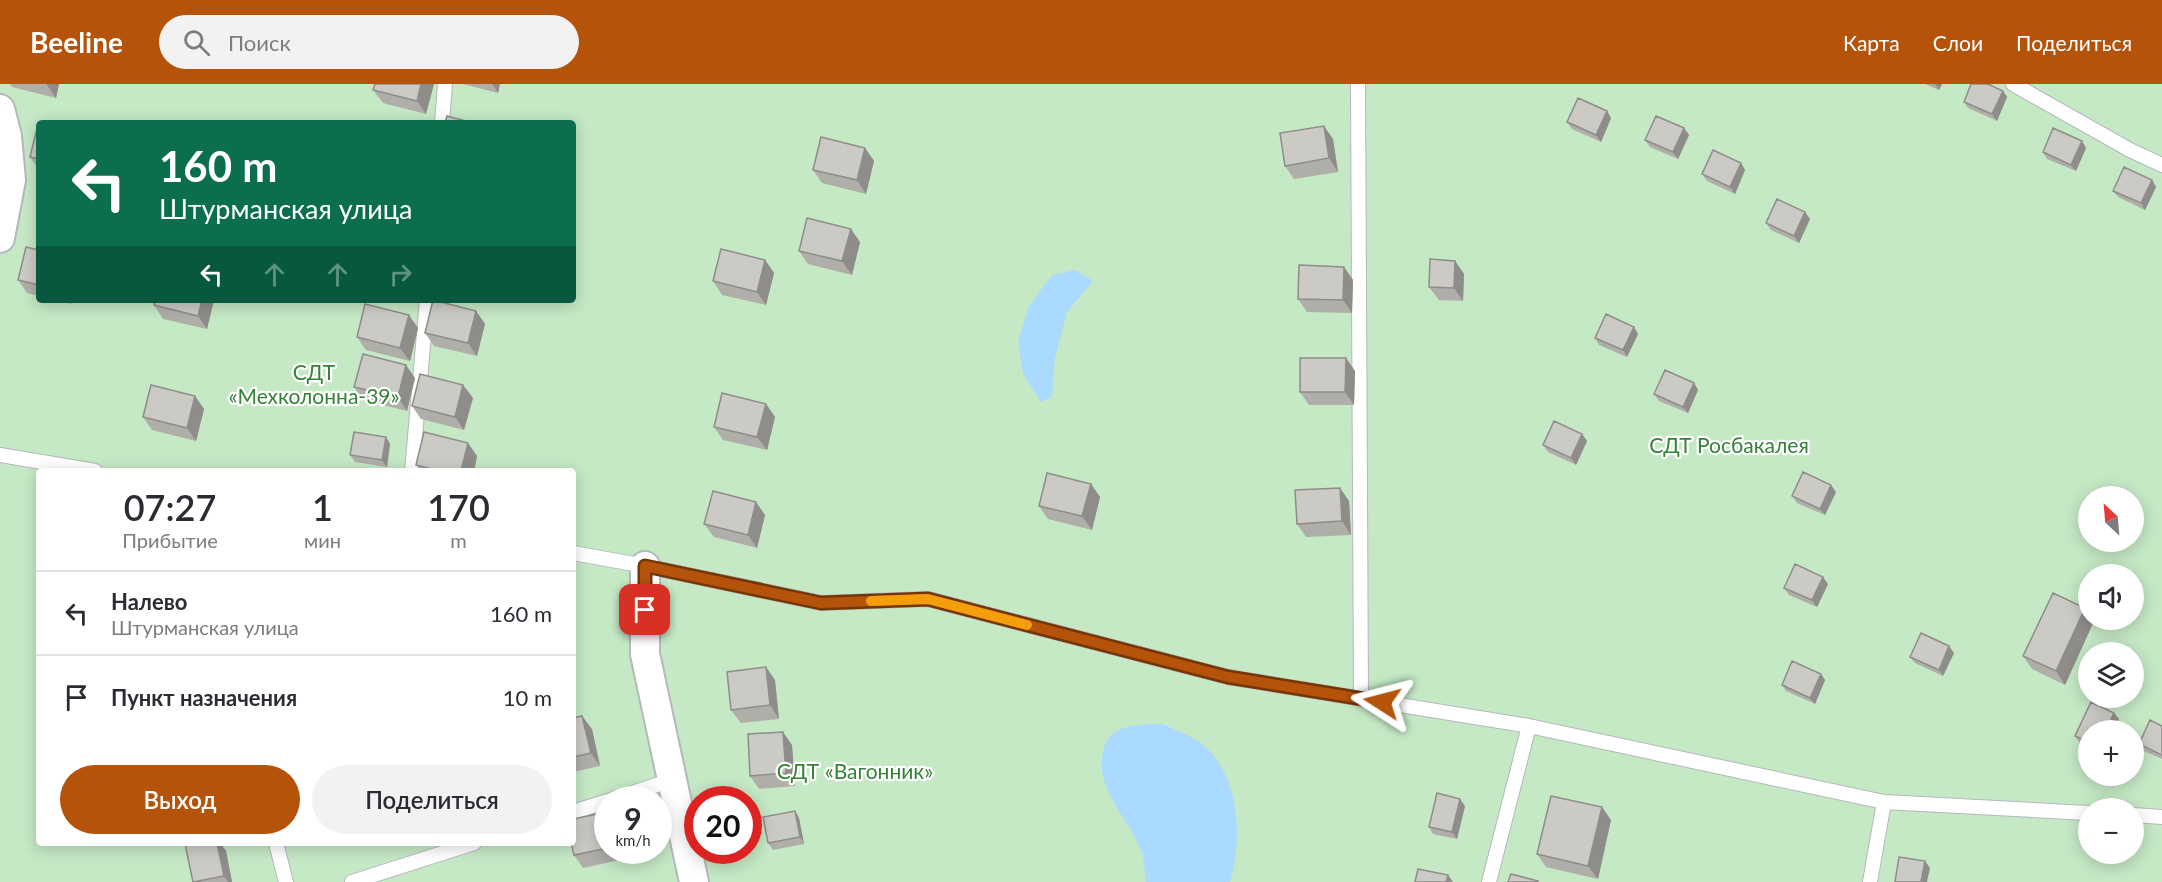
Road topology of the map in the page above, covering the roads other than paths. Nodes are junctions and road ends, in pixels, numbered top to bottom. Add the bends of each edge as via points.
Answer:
1 (445, 84) edge
2 (1358, 84) edge
3 (2013, 84) edge
4 (0, 109) edge
5 (442, 120) edge
6 (2162, 165) edge
7 (0, 238) edge
8 (427, 303) edge
9 (0, 455) edge
10 (77, 468) edge
11 (412, 468) edge
12 (576, 554) edge
13 (645, 566) junction
14 (1360, 698) junction
15 (1529, 726) junction
16 (672, 780) junction
17 (653, 786) edge
18 (1884, 802) junction
19 (594, 805) edge
20 (576, 811) edge
21 (2078, 812) edge
22 (2144, 816) edge
23 (2162, 817) edge
24 (277, 846) edge
25 (465, 846) edge
26 (286, 882) edge
27 (352, 882) edge
28 (694, 882) edge
29 (1489, 882) edge
30 (1870, 882) edge

1 - 5 lane
2 - 14 lane
3 - 6 lane
4 - 7 street via 11,180
8 - 11 lane
9 - 10 lane
12 - 13 lane
13 - 14 lane via 821,603 928,599 1228,677
13 - 16 street via 645,654
14 - 15 lane
15 - 18 lane
15 - 29 lane
16 - 17 lane
16 - 28 street
18 - 21 lane
18 - 30 lane
19 - 20 lane
22 - 23 lane
24 - 26 lane
25 - 27 lane

